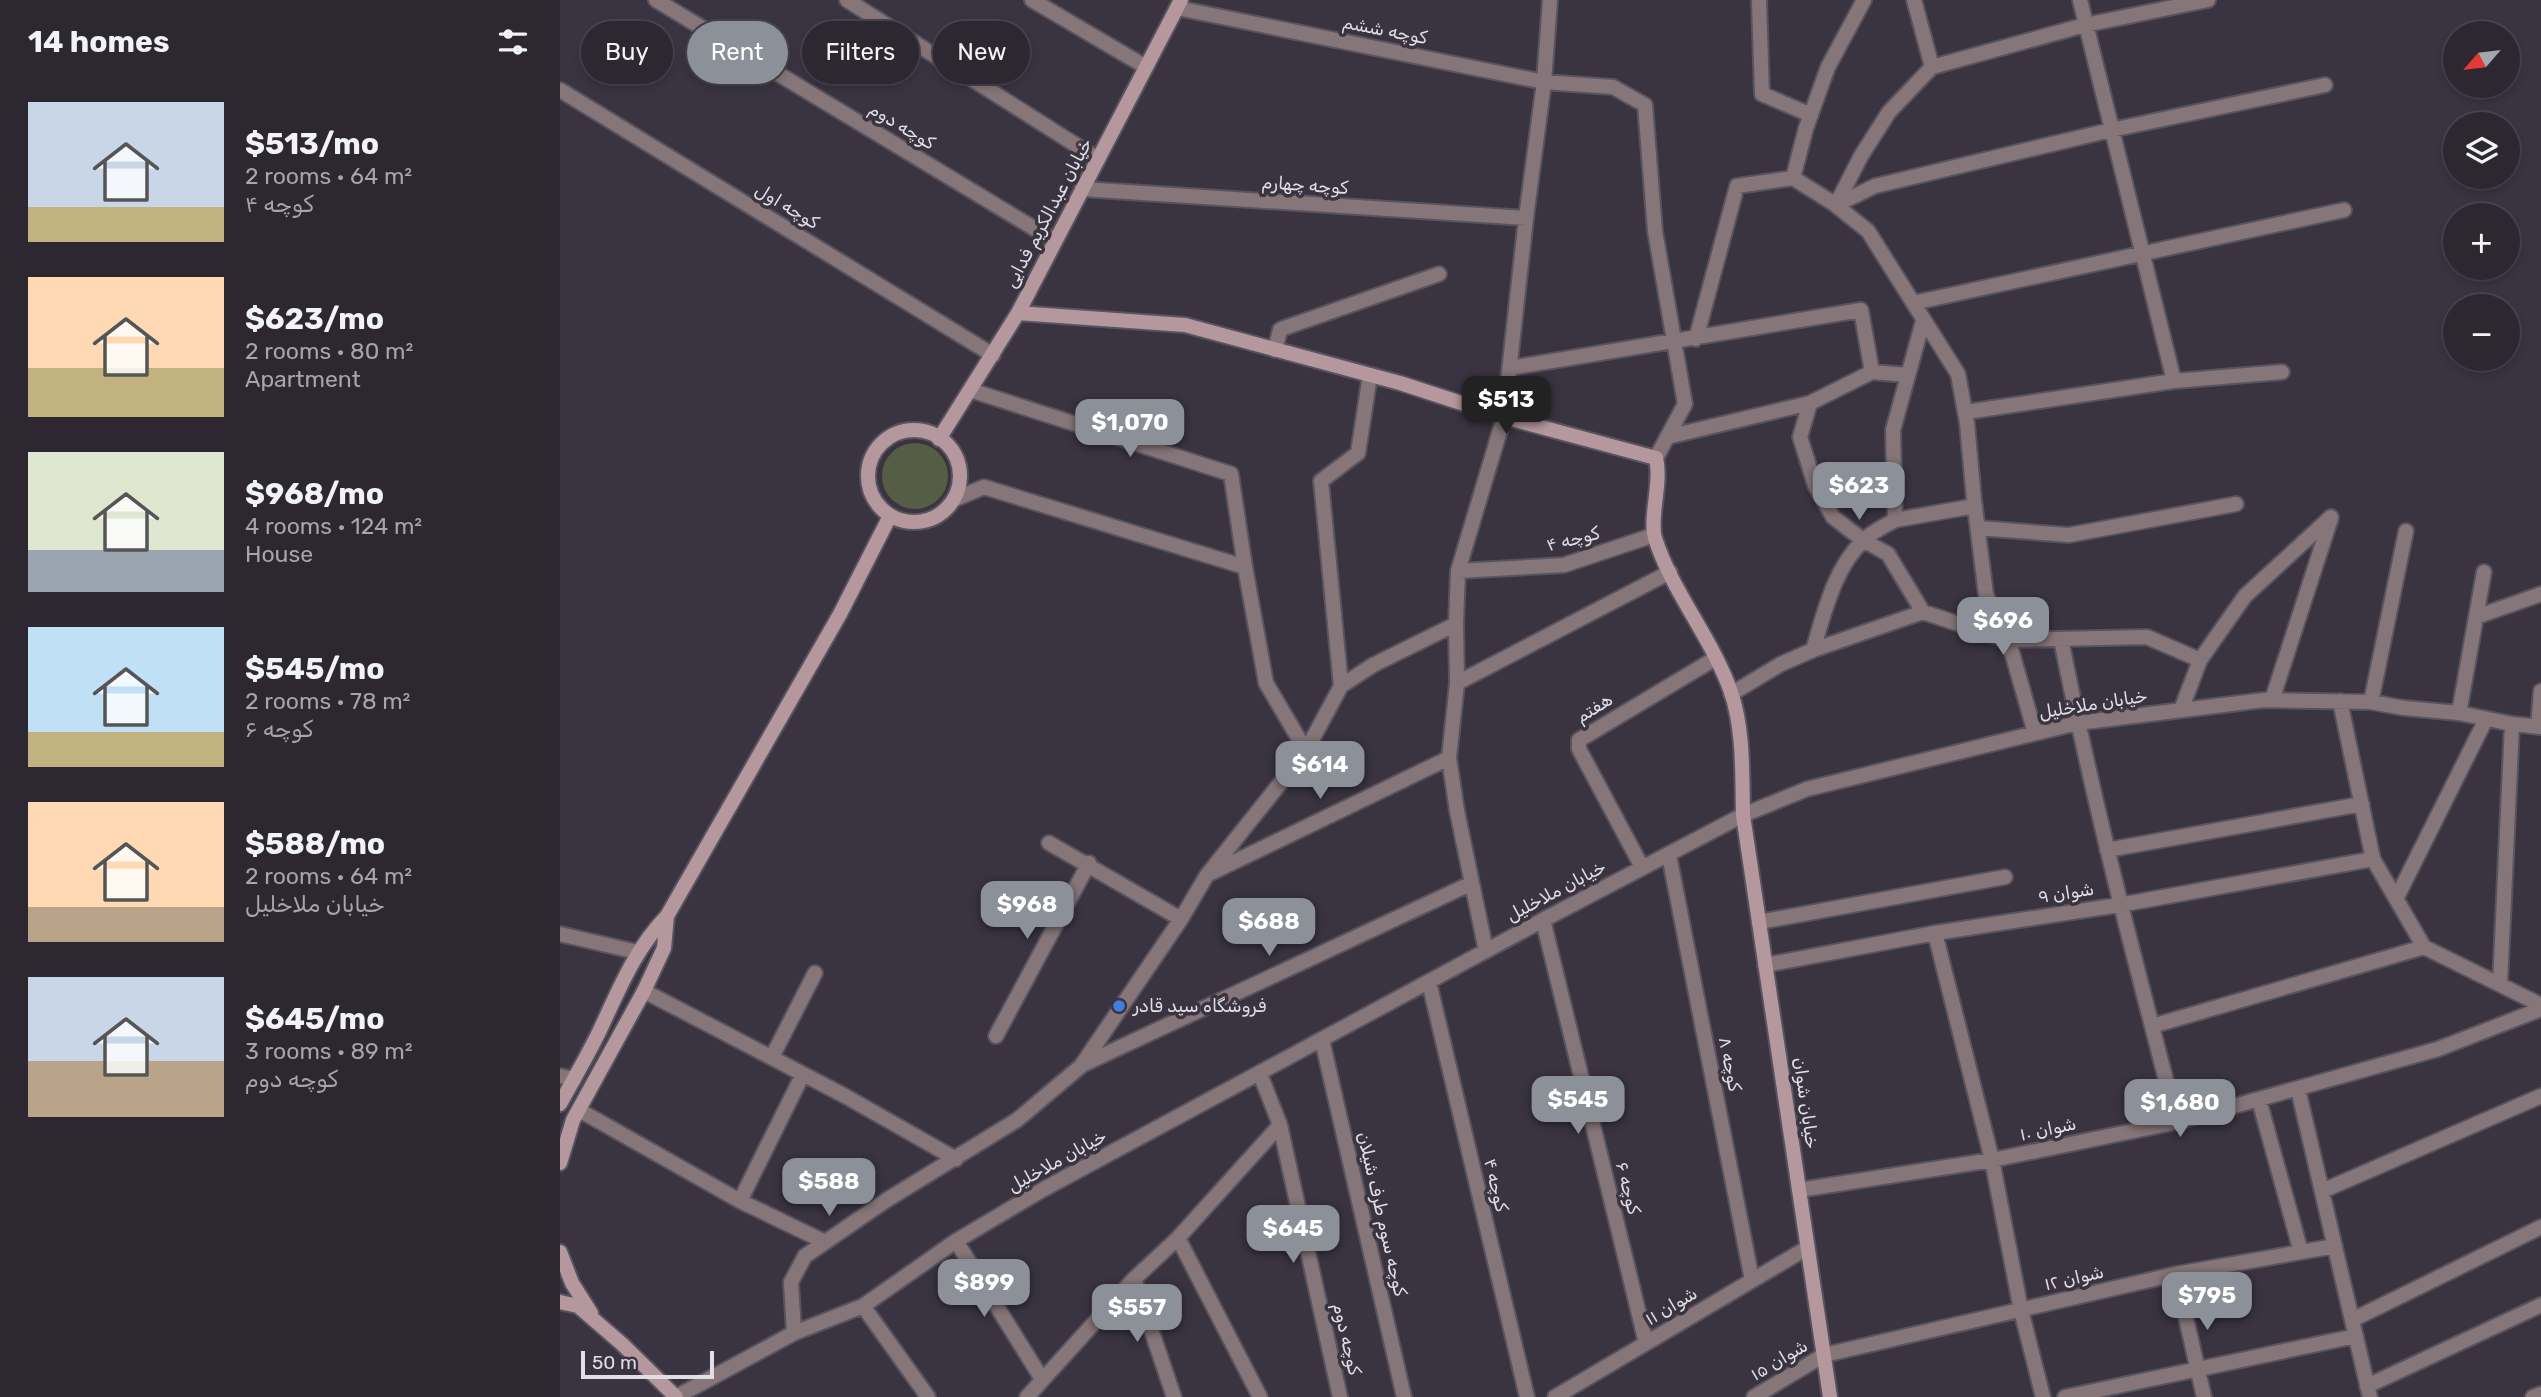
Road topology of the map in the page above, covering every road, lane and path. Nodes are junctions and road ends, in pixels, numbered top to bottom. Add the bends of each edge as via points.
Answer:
1 (656, 0) edge
2 (847, 0) edge
3 (1032, 0) edge
4 (1550, 0) edge
5 (1759, 0) edge
6 (1864, 0) edge
7 (1914, 0) edge
8 (2080, 0) edge
9 (2208, 0) edge
10 (1179, 4) edge
11 (2085, 25) junction
12 (1932, 67) junction
13 (1146, 68) junction
14 (1544, 82) junction
15 (2325, 85) dead end
16 (560, 90) edge
17 (1811, 115) junction
18 (2111, 130) junction
19 (1098, 159) junction
20 (1793, 178) junction
21 (1082, 189) junction
22 (1836, 205) junction
23 (2344, 210) dead end
24 (1526, 218) junction
25 (1055, 241) junction
26 (2142, 253) junction
27 (1438, 274) dead end
28 (1913, 303) junction
29 (1018, 313) junction
30 (1923, 321) junction
31 (1696, 339) junction
32 (1674, 343) junction
33 (1275, 349) junction
34 (993, 355) junction
35 (1510, 368) junction
36 (1872, 372) junction
37 (2281, 372) dead end
38 (1370, 375) junction
39 (1908, 375) junction
40 (2174, 381) junction
41 (970, 390) junction
42 (1810, 403) junction
43 (1966, 412) junction
44 (1504, 417) junction
45 (1667, 437) junction
46 (939, 439) junction
47 (1656, 458) junction
48 (953, 500) junction
49 (2236, 504) dead end
50 (1975, 506) junction
51 (890, 516) junction
52 (1895, 520) junction
53 (1978, 528) junction
54 (2406, 531) dead end
55 (1654, 535) junction
56 (1863, 540) junction
57 (1245, 567) junction
58 (1458, 571) junction
59 (1670, 572) junction
60 (2484, 572) dead end
61 (2541, 594) edge
62 (1923, 612) junction
63 (2476, 617) junction
64 (1456, 624) junction
65 (2061, 639) junction
66 (2007, 640) junction
67 (1813, 650) junction
68 (1716, 658) junction
69 (2200, 660) junction
70 (1458, 683) junction
71 (1341, 686) junction
72 (2541, 691) edge
73 (1731, 694) junction
74 (2272, 700) junction
75 (2340, 701) junction
76 (2371, 702) junction
77 (2181, 710) junction
78 (2459, 713) junction
79 (2486, 719) junction
80 (2077, 723) junction
81 (2512, 724) junction
82 (2540, 727) edge
83 (2035, 733) junction
84 (1306, 751) junction
85 (1449, 758) junction
86 (2362, 804) junction
87 (1743, 815) junction
88 (1049, 842) dead end
89 (2107, 850) junction
90 (1669, 855) junction
91 (2373, 859) junction
92 (1088, 863) junction
93 (1642, 867) junction
94 (1207, 876) junction
95 (2005, 877) dead end
96 (1472, 883) junction
97 (2396, 899) junction
98 (2119, 905) junction
99 (667, 916) junction
100 (1181, 919) junction
101 (1543, 920) junction
102 (1759, 922) junction
103 (1935, 933) junction
104 (560, 934) edge
105 (2424, 947) junction
106 (1486, 951) junction
107 (637, 952) junction
108 (1765, 965) junction
109 (816, 973) dead end
110 (1429, 982) junction
111 (2500, 984) junction
112 (644, 991) junction
113 (2541, 1007) edge
114 (2152, 1026) junction
115 (996, 1036) dead end
116 (1322, 1040) junction
117 (772, 1057) junction
118 (1081, 1066) junction
119 (803, 1074) junction
120 (1260, 1074) junction
121 (567, 1078) edge
122 (2298, 1089) junction
123 (2541, 1096) edge
124 (2259, 1100) junction
125 (560, 1104) edge
126 (579, 1110) junction
127 (2178, 1122) junction
128 (1280, 1125) junction
129 (956, 1158) junction
130 (1992, 1160) junction
131 (560, 1163) edge
132 (1799, 1190) junction
133 (2322, 1191) junction
134 (740, 1201) junction
135 (2541, 1227) edge
136 (1178, 1238) junction
137 (956, 1241) junction
138 (825, 1242) junction
139 (2335, 1246) junction
140 (1807, 1248) junction
141 (2301, 1252) junction
142 (561, 1256) edge
143 (2176, 1275) junction
144 (1134, 1279) junction
145 (1752, 1280) junction
146 (560, 1302) edge
147 (2541, 1305) edge
148 (863, 1307) junction
149 (2021, 1310) junction
150 (2352, 1320) junction
151 (598, 1323) junction
152 (794, 1334) junction
153 (2356, 1336) junction
154 (1646, 1343) junction
155 (1824, 1355) junction
156 (2198, 1369) junction
157 (1041, 1379) junction
158 (2369, 1392) edge
159 (2541, 1394) edge
160 (676, 1397) edge
161 (928, 1397) edge
162 (1027, 1397) edge
163 (1174, 1397) edge
164 (1260, 1397) edge
165 (1340, 1397) edge
166 (1404, 1397) edge
167 (1527, 1397) edge
168 (1555, 1397) edge
169 (1754, 1397) edge
170 (1830, 1397) edge
171 (2043, 1397) edge
172 (2065, 1397) edge
173 (2204, 1397) edge
174 (2533, 1397) edge

1 - 25 street, کوچه دوم
2 - 19 street
3 - 13 street
4 - 14 street
5 - 17 street via 1762,94
6 - 17 street via 1828,67
7 - 12 street
8 - 11 street
9 - 11 street
10 - 13 street, خیابان عبدالکریم فدایی
10 - 14 street, کوچه ششم
11 - 12 street
11 - 18 street
12 - 22 street via 1889,112
13 - 19 street, خیابان عبدالکریم فدایی
14 - 24 street
14 - 32 street, کوچه ششم via 1613,87 1645,105 1655,232
15 - 18 street
16 - 34 street, کوچه اول
17 - 20 street
18 - 22 street via 1875,186
18 - 26 street
19 - 21 street, خیابان عبدالکریم فدایی
20 - 22 street
20 - 31 street via 1737,186
21 - 24 street, کوچه چهارم
21 - 25 street, خیابان عبدالکریم فدایی
22 - 28 street via 1868,231
23 - 26 street
24 - 35 street
25 - 29 street, خیابان عبدالکریم فدایی
26 - 28 street
26 - 40 street
27 - 33 street via 1284,328
28 - 30 street
29 - 33 street via 1185,326
29 - 34 street, خیابان عبدالکریم فدایی
30 - 39 street
30 - 43 street via 1958,374
31 - 32 street
31 - 36 street via 1861,310
32 - 35 street
32 - 45 street via 1685,404
33 - 38 street
34 - 41 street, خیابان عبدالکریم فدایی
35 - 44 street
36 - 39 street
36 - 42 street
37 - 40 street
38 - 44 street
38 - 71 street via 1357,453 1321,481
39 - 52 street via 1893,430
40 - 43 street
41 - 46 street, خیابان عبدالکریم فدایی
41 - 57 street via 1231,474
42 - 45 street
42 - 56 street via 1800,437 1815,485 1833,517
43 - 50 street
44 - 47 street
44 - 58 street
45 - 47 street
46 - 48 street via 954,454 959,469
46 - 51 street via 915,430 899,432 875,451 869,487
47 - 55 street
48 - 51 street via 944,511 925,520
48 - 57 street via 985,487
49 - 53 street via 2069,535
50 - 52 street
50 - 53 street
51 - 99 street via 840,614
52 - 56 street
53 - 66 street via 1986,595
54 - 76 street
55 - 58 street, کوچه ۴ via 1564,565
55 - 59 street, خیابان شوان
56 - 62 street via 1888,554
56 - 67 street via 1845,563
57 - 84 street via 1266,683
58 - 64 street
59 - 68 street, خیابان شوان
59 - 70 street
60 - 63 street
61 - 63 street
62 - 66 street
62 - 67 street
63 - 78 street
64 - 70 street
64 - 71 street
65 - 66 street
65 - 69 street via 2147,637
65 - 80 street
66 - 83 street
67 - 73 street
68 - 73 street, خیابان شوان
68 - 93 street, هفتم via 1579,740 1579,749
69 - 74 street via 2245,596 2332,517
69 - 77 street
70 - 85 street
71 - 84 street
72 - 82 street
73 - 87 street, خیابان شوان via 1741,739
74 - 75 street, خیابان ملاخلیل
74 - 77 street, خیابان ملاخلیل
75 - 76 street, خیابان ملاخلیل
75 - 86 street
76 - 78 street, خیابان ملاخلیل
77 - 80 street, خیابان ملاخلیل
78 - 79 street, خیابان ملاخلیل
79 - 81 street, خیابان ملاخلیل
79 - 97 street
80 - 83 street, خیابان ملاخلیل
80 - 89 street
81 - 82 street, خیابان ملاخلیل
81 - 111 street
83 - 87 street, خیابان ملاخلیل via 1807,789
84 - 94 street
85 - 94 street
85 - 96 street
86 - 89 street
86 - 91 street
87 - 90 street, خیابان ملاخلیل
87 - 102 street, خیابان شوان
88 - 92 street
89 - 98 street
90 - 93 street, خیابان ملاخلیل
90 - 145 street, کوچه ۸
91 - 97 street
91 - 98 street, شوان ۹
92 - 100 street
92 - 115 street
93 - 101 street, خیابان ملاخلیل
94 - 100 street
95 - 102 street
96 - 106 street
96 - 118 street
97 - 105 street
98 - 103 street, شوان ۹
98 - 114 street
99 - 107 street
99 - 112 street via 664,948
100 - 118 street
101 - 106 street, خیابان ملاخلیل
101 - 154 street, کوچه ۶
102 - 108 street, خیابان شوان
103 - 108 street, شوان ۹
103 - 130 street
104 - 107 street
105 - 111 street
105 - 114 street
106 - 110 street, خیابان ملاخلیل
107 - 121 street
108 - 132 street, خیابان شوان
109 - 117 street
110 - 116 street, خیابان ملاخلیل
110 - 167 street, کوچه ۴
111 - 113 street
112 - 117 street
112 - 126 street
113 - 122 street, شوان ۱۰ via 2438,1049
114 - 127 street
116 - 120 street, خیابان ملاخلیل
116 - 166 street, کوچه سوم طرف شیلان
117 - 119 street
118 - 129 street via 1017,1120
119 - 129 street
119 - 134 street
120 - 128 street, کوچه دوم
120 - 137 street, خیابان ملاخلیل
121 - 125 street
122 - 124 street, شوان ۱۰
122 - 133 street
123 - 133 street
124 - 127 street, شوان ۱۰
124 - 141 street
126 - 131 street
126 - 134 street
127 - 130 street, شوان ۱۰
128 - 136 street
128 - 165 street, کوچه دوم
129 - 138 street
130 - 132 street, شوان ۱۰
130 - 149 street
132 - 140 street, خیابان شوان
133 - 139 street
134 - 138 street
135 - 150 street
136 - 144 street
136 - 164 street
137 - 148 street, خیابان ملاخلیل
137 - 157 street
138 - 152 street via 805,1256 791,1282
139 - 141 street, شوان ۱۲
139 - 150 street
140 - 145 street, شوان ۱۱
140 - 155 street, خیابان شوان
141 - 143 street, شوان ۱۲
142 - 151 street
143 - 149 street, شوان ۱۲
143 - 156 street
144 - 157 street
144 - 163 street
145 - 154 street, شوان ۱۱
146 - 151 street via 578,1306
147 - 158 street
148 - 152 street, خیابان ملاخلیل
148 - 161 street
149 - 155 street, شوان ۱۲
149 - 171 street
150 - 153 street
151 - 160 street
152 - 160 street, خیابان ملاخلیل
153 - 156 street
153 - 158 street
154 - 168 street, شوان ۱۱
155 - 169 street, شوان ۱۵
155 - 170 street, خیابان شوان
156 - 172 street
156 - 173 street
157 - 162 street
159 - 174 street

